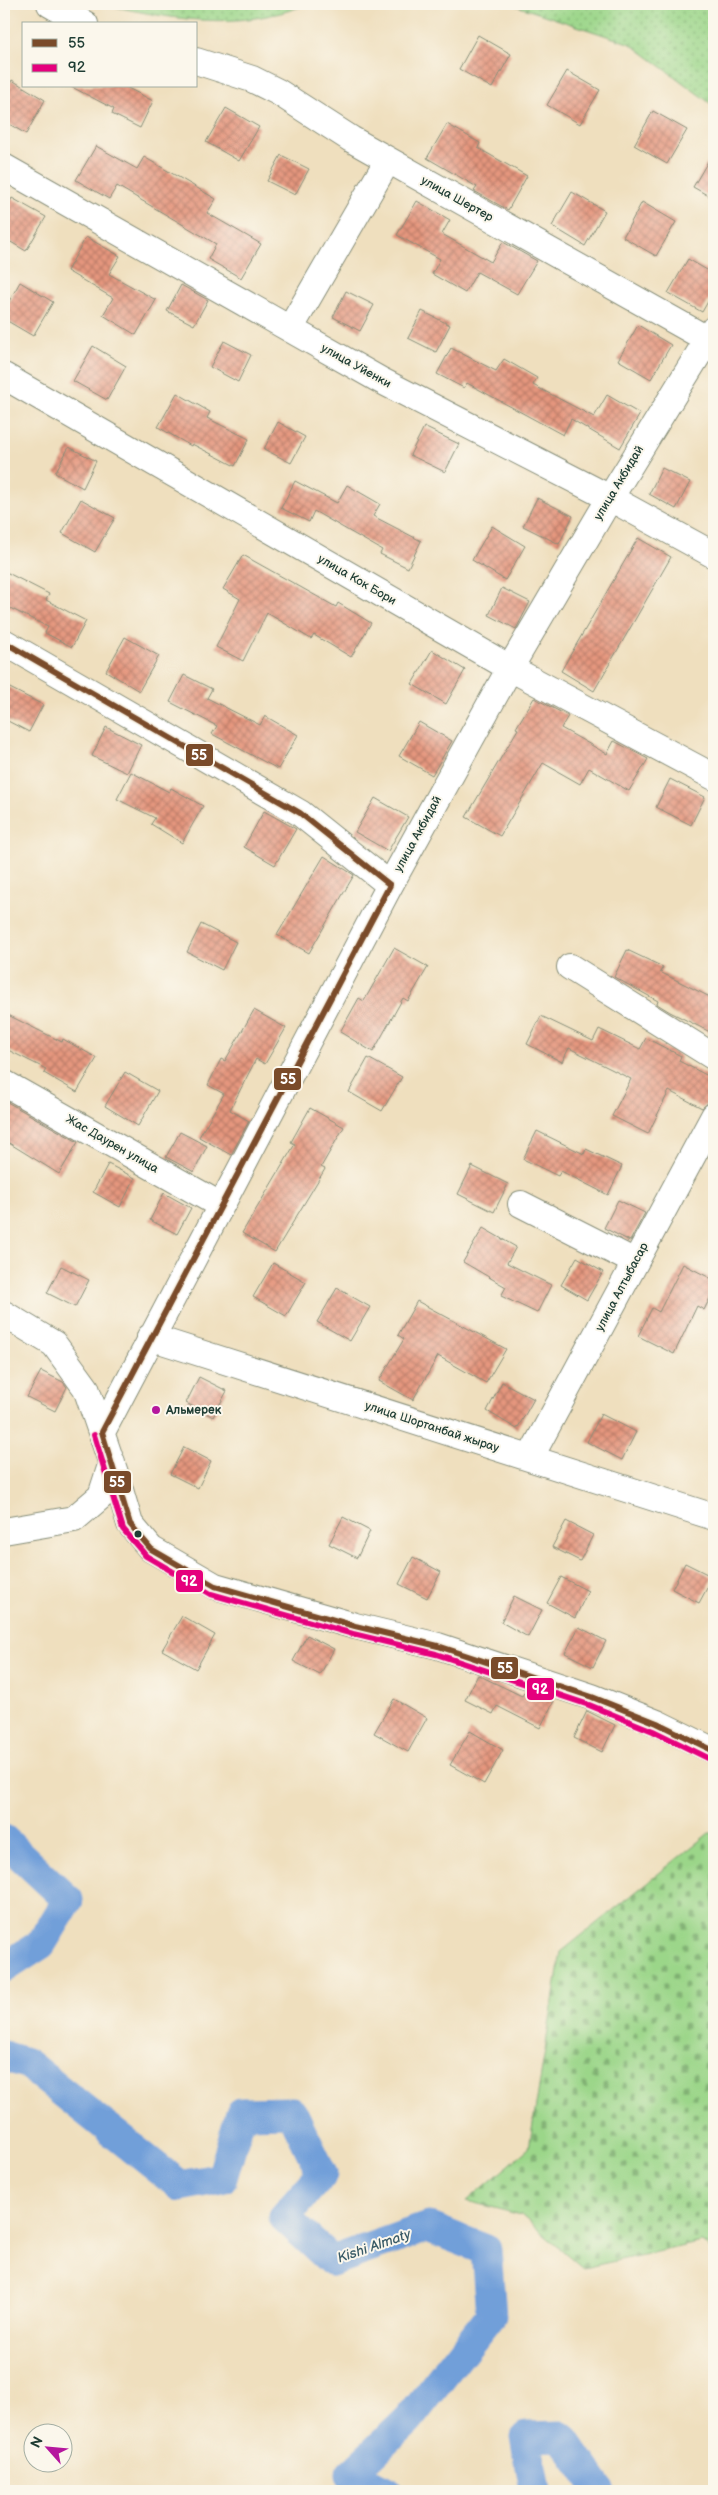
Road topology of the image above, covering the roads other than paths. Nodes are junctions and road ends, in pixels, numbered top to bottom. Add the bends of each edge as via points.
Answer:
1 (50, 4) edge
2 (82, 22) edge
3 (198, 62) edge
4 (388, 160) junction
5 (4, 167) edge
6 (290, 329) junction
7 (712, 337) edge
8 (4, 376) edge
9 (610, 498) junction
10 (714, 554) edge
11 (4, 642) edge
12 (510, 668) junction
13 (714, 777) edge
14 (390, 885) junction
15 (570, 966) dead end
16 (714, 1057) edge
17 (4, 1082) edge
18 (714, 1116) edge
19 (522, 1204) dead end
20 (220, 1205) junction
21 (635, 1262) junction
22 (4, 1314) edge
23 (150, 1337) junction
24 (102, 1432) junction
25 (530, 1458) junction
26 (112, 1462) junction
27 (714, 1517) edge
28 (4, 1531) edge
29 (714, 1752) edge

1 - 2 street
3 - 4 street, улица Шертер via 252,79 278,92
4 - 6 street
4 - 7 street, улица Шертер
5 - 6 street, улица Уйенки
6 - 9 street, улица Уйенки via 380,380
7 - 9 street, улица Акбидай
8 - 12 street, улица Кок Бори
9 - 10 street, улица Уйенки
9 - 12 street, улица Акбидай
11 - 14 street via 300,813
12 - 13 street, улица Кок Бори
12 - 14 street, улица Акбидай
14 - 20 street, улица Акбидай
15 - 16 street
17 - 20 street, Жас Даурен улица
18 - 21 street, улица Алтыбасар
19 - 21 street
20 - 23 street, улица Акбидай
21 - 25 street, улица Алтыбасар
22 - 24 street via 54,1344 86,1388
23 - 24 street, улица Акбидай
23 - 25 street, улица Шортанбай жырау
24 - 26 street
25 - 27 street, улица Шортанбай жырау
26 - 28 street via 101,1496 74,1519
26 - 29 street via 130,1524 151,1549 215,1586 447,1649 592,1697 657,1723

